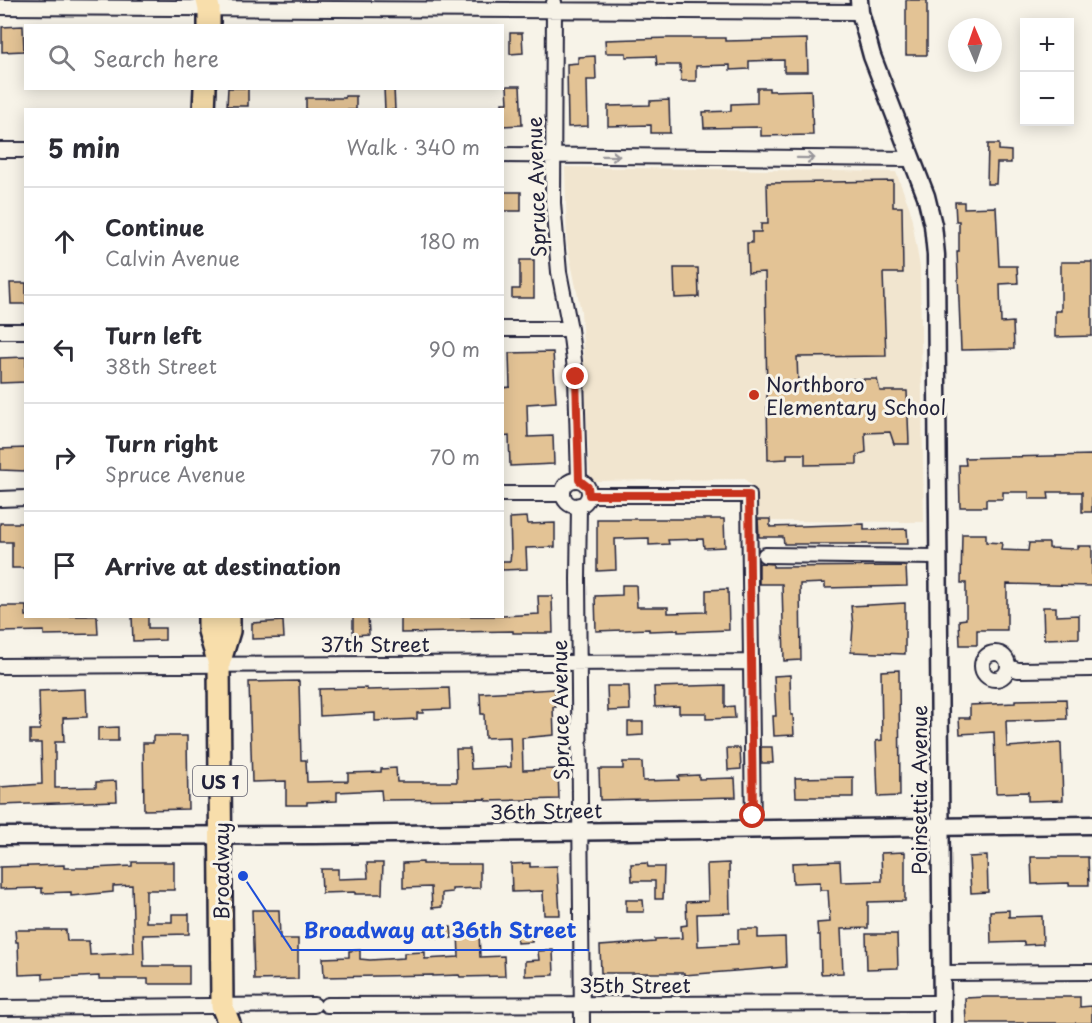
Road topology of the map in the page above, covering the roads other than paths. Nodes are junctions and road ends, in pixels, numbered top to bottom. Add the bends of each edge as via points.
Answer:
1 (554, 5) edge
2 (859, 6) edge
3 (0, 7) edge
4 (210, 9) edge
5 (205, 90) edge
6 (204, 108) edge
7 (0, 150) edge
8 (24, 150) edge
9 (504, 155) edge
10 (553, 155) junction
11 (912, 159) junction
12 (504, 329) edge
13 (570, 329) junction
14 (0, 331) edge
15 (24, 331) edge
16 (579, 480) junction
17 (504, 494) edge
18 (563, 494) junction
19 (24, 498) edge
20 (0, 499) edge
21 (584, 500) junction
22 (765, 555) dead end
23 (938, 557) junction
24 (209, 618) edge
25 (229, 618) edge
26 (751, 662) junction
27 (579, 663) junction
28 (219, 664) junction
29 (0, 666) edge
30 (1008, 667) dead end
31 (1092, 669) edge
32 (1092, 825) edge
33 (940, 827) junction
34 (753, 829) junction
35 (580, 831) junction
36 (221, 835) junction
37 (0, 836) edge
38 (1092, 972) edge
39 (942, 973) junction
40 (942, 1003) junction
41 (581, 1005) junction
42 (0, 1008) edge
43 (222, 1017) edge
44 (582, 1023) edge
45 (942, 1023) edge

1 - 2 street
1 - 4 street
1 - 10 street, Spruce Avenue
2 - 11 street, Poinsettia Avenue via 873,56
3 - 4 street
5 - 6 main road
7 - 8 street
9 - 10 street
10 -> 11 street
10 - 13 street, Spruce Avenue via 554,235
11 - 23 street, Poinsettia Avenue via 926,196 936,255
12 - 13 street
13 - 16 street, Spruce Avenue via 576,377
14 - 15 street
16 - 18 street via 567,483
16 - 21 street via 588,487
17 - 18 street
18 - 21 street via 571,505
19 - 20 street
21 - 26 street via 749,495
21 - 27 street, Spruce Avenue
22 - 23 street
23 - 33 street, Poinsettia Avenue
24 - 28 main road, Broadway / US 1
25 - 28 main road, Broadway / US 1
26 - 27 street, 37th Street
26 - 34 street
27 - 28 street, 37th Street
27 - 35 street, Spruce Avenue
28 - 29 street, 37th Street
28 - 36 main road, Broadway / US 1
30 - 31 street
32 - 33 street, 36th Street
33 - 34 street, 36th Street
33 - 39 street, Poinsettia Avenue
34 - 35 street, 36th Street
35 - 36 street, 36th Street
35 - 41 street, Spruce Avenue
36 - 37 street, 36th Street
36 - 43 main road, Broadway / US 1
38 - 39 street
39 - 40 street, Poinsettia Avenue
40 - 41 street, 35th Street
40 - 45 street, Poinsettia Avenue
41 - 43 street, 35th Street via 321,1005
41 - 44 street, Spruce Avenue
42 - 43 street, 35th Street

